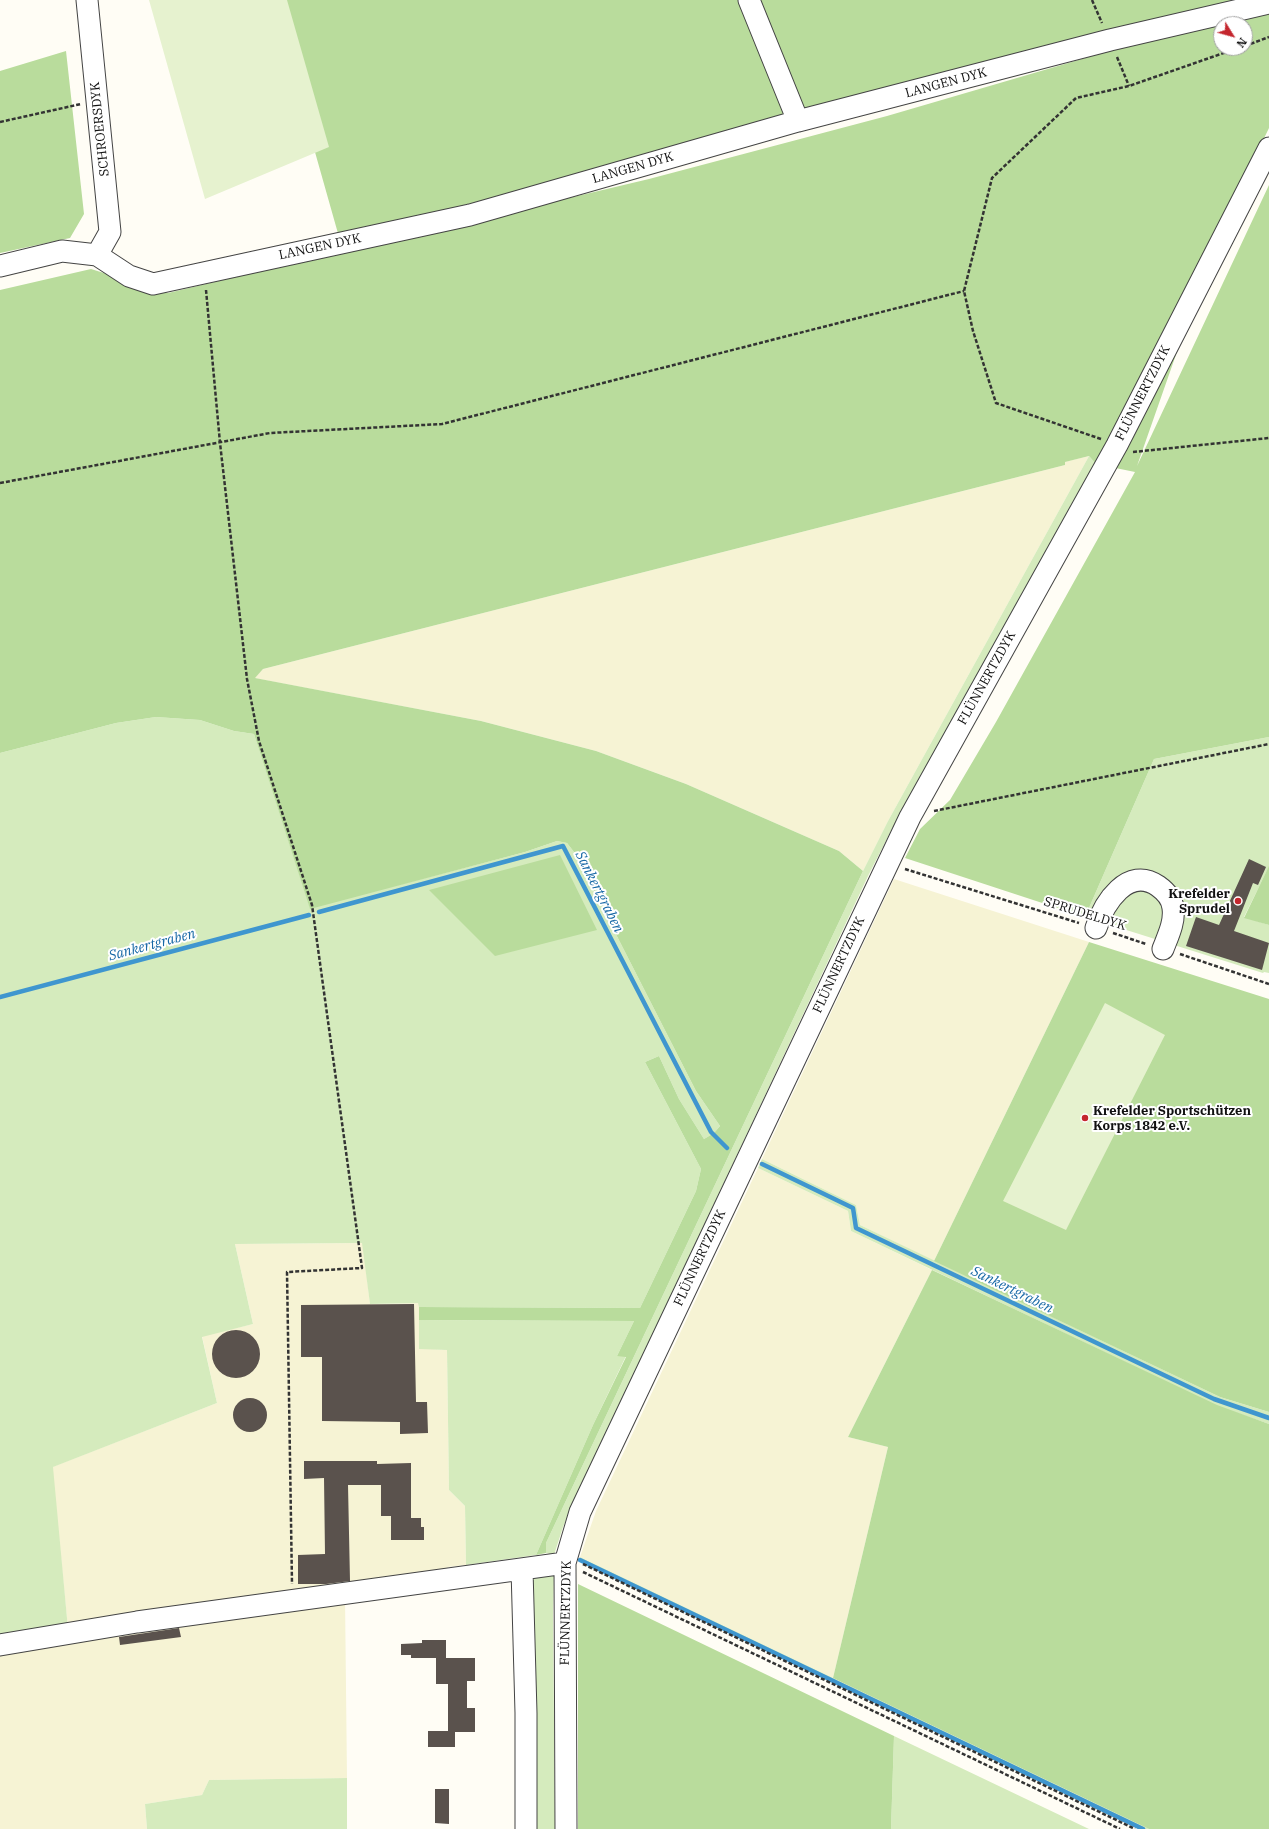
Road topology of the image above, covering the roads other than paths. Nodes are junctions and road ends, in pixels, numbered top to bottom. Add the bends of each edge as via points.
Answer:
1 (87, 0) edge
2 (749, 0) edge
3 (1269, 3) edge
4 (798, 121) junction
5 (1269, 148) edge
6 (97, 255) junction
7 (0, 266) edge
8 (1096, 928) road end
9 (1163, 949) road end
10 (565, 1563) junction
11 (522, 1569) junction
12 (0, 1645) edge
13 (526, 1829) edge
14 (566, 1829) edge

1 - 6 street, SCHROERSDYK via 110,232
2 - 4 street
3 - 4 street, LANGEN DYK via 1102,42
4 - 6 street, LANGEN DYK via 470,215 153,284 129,276
5 - 10 street, FLÜNNERTZDYK via 1126,449 910,817 580,1512
6 - 7 street, LANGEN DYK via 62,251
8 - 9 street via 1113,894 1133,880 1151,881 1166,892 1173,908 1172,927
10 - 11 street
10 - 14 street, FLÜNNERTZDYK
11 - 12 street via 137,1622
11 - 13 street

